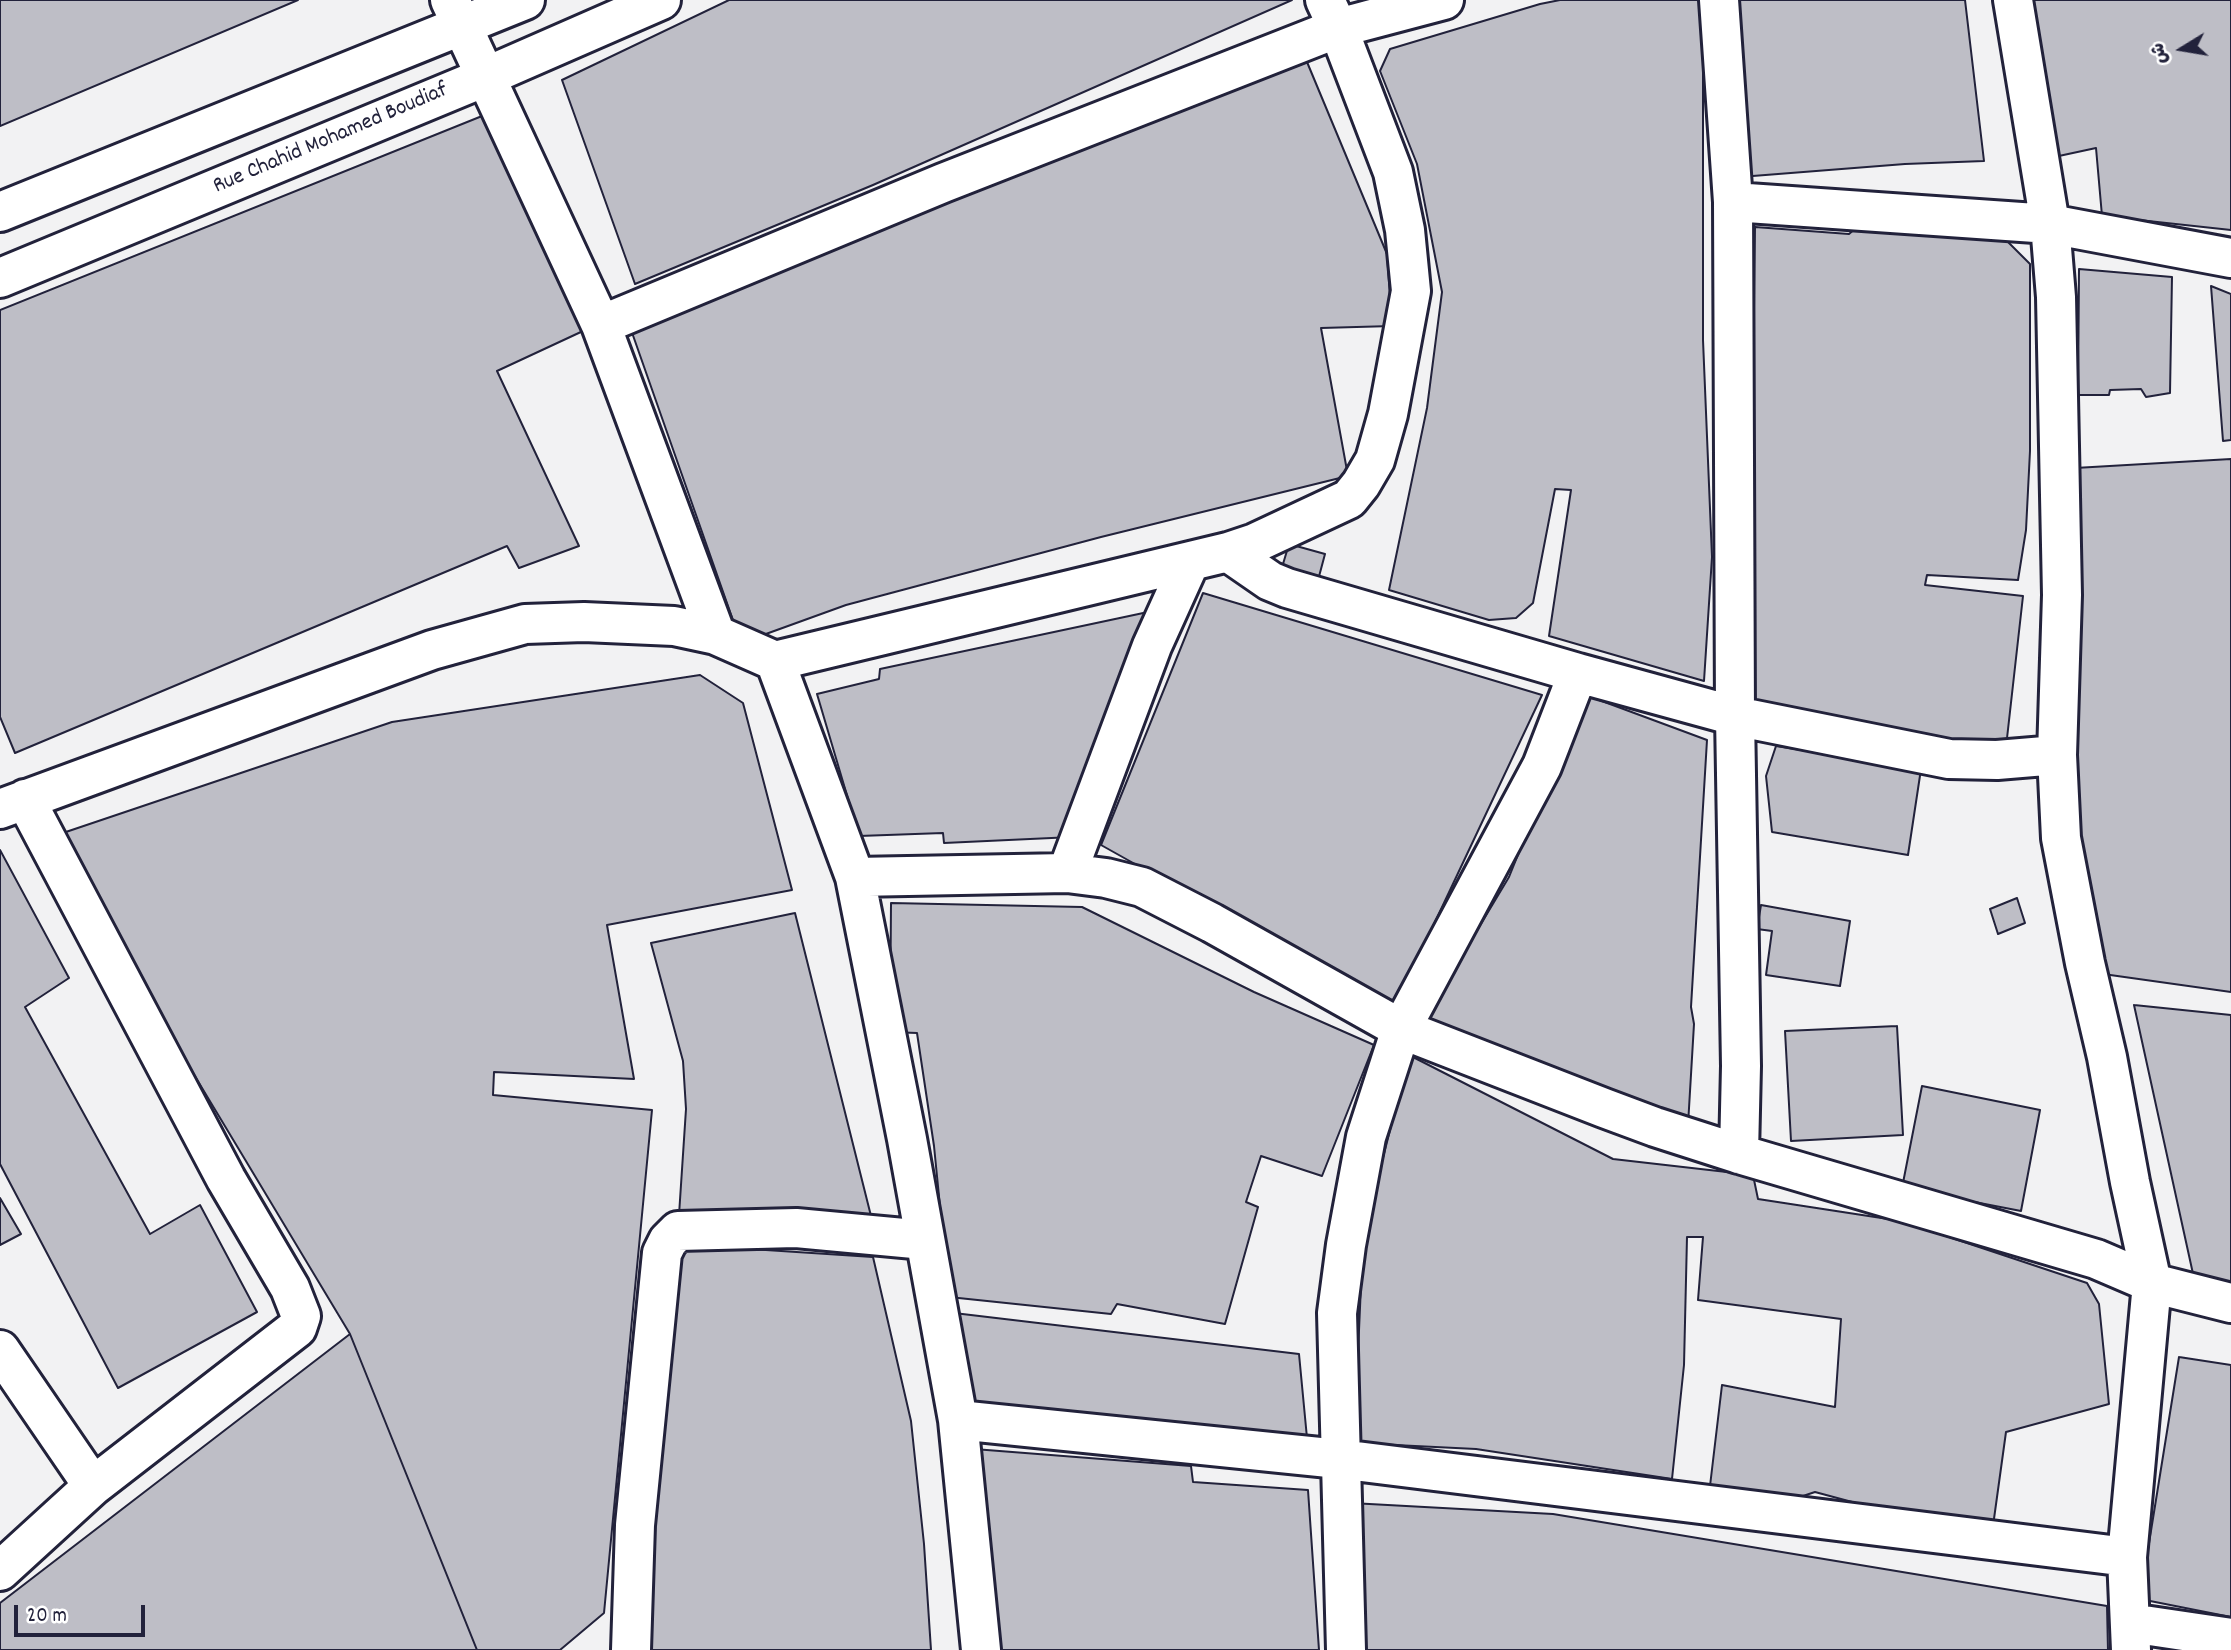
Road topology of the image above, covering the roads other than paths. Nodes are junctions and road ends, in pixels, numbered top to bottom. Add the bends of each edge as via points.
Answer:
1 (526, 0) edge
2 (662, 0) edge
3 (1444, 0) edge
4 (1719, 0) edge
5 (2013, 0) edge
6 (456, 13) edge
7 (1331, 14) edge
8 (485, 77) junction
9 (1733, 202) junction
10 (0, 212) edge
11 (2050, 225) junction
12 (2231, 258) edge
13 (3, 269) edge
14 (601, 325) junction
15 (1228, 552) junction
16 (1190, 562) junction
17 (716, 635) junction
18 (775, 661) junction
19 (1578, 673) junction
20 (1735, 716) junction
21 (2057, 755) junction
22 (12, 804) edge
23 (1067, 873) junction
24 (855, 877) junction
25 (1401, 1029) junction
26 (1740, 1154) junction
27 (926, 1240) junction
28 (2152, 1283) junction
29 (2231, 1303) edge
30 (0, 1350) edge
31 (958, 1420) junction
32 (1339, 1459) junction
33 (93, 1486) junction
34 (2127, 1557) junction
35 (0, 1571) edge
36 (2130, 1636) edge
37 (2231, 1638) edge
38 (631, 1650) edge
39 (981, 1650) edge
40 (1346, 1650) edge

1 - 6 street
2 - 8 street, Rue Chahid Mohamed Boudiaf
3 - 7 street
4 - 9 street
5 - 11 street
6 - 8 street
6 - 10 street
7 - 14 street
7 - 15 street via 1393,172 1405,230 1411,291 1388,414 1375,460 1349,499
8 - 13 street, Rue Chahid Mohamed Boudiaf
8 - 14 street
9 - 11 street
9 - 20 street
11 - 12 street
11 - 21 street via 2061,479
14 - 17 street
15 - 16 street
15 - 19 street via 1287,588
16 - 18 street
16 - 23 street via 1152,646
17 - 18 street
17 - 22 street via 674,626 525,624 432,650
18 - 24 street
19 - 20 street
19 - 25 street via 1542,766
20 - 21 street via 1949,759
20 - 26 street
21 - 28 street via 2061,838
22 - 33 street via 290,1287 301,1316 297,1328
23 - 24 street
23 - 25 street via 1142,887
24 - 27 street
25 - 26 street via 1655,1128
25 - 32 street via 1366,1137 1346,1245 1337,1313
26 - 28 street via 2096,1259
27 - 31 street
27 - 38 street via 796,1228 678,1231 668,1241 662,1253 635,1525
28 - 29 street
28 - 34 street
30 - 33 street
31 - 32 street
31 - 39 street
32 - 34 street
32 - 40 street
33 - 35 street
34 - 36 street
36 - 37 street

